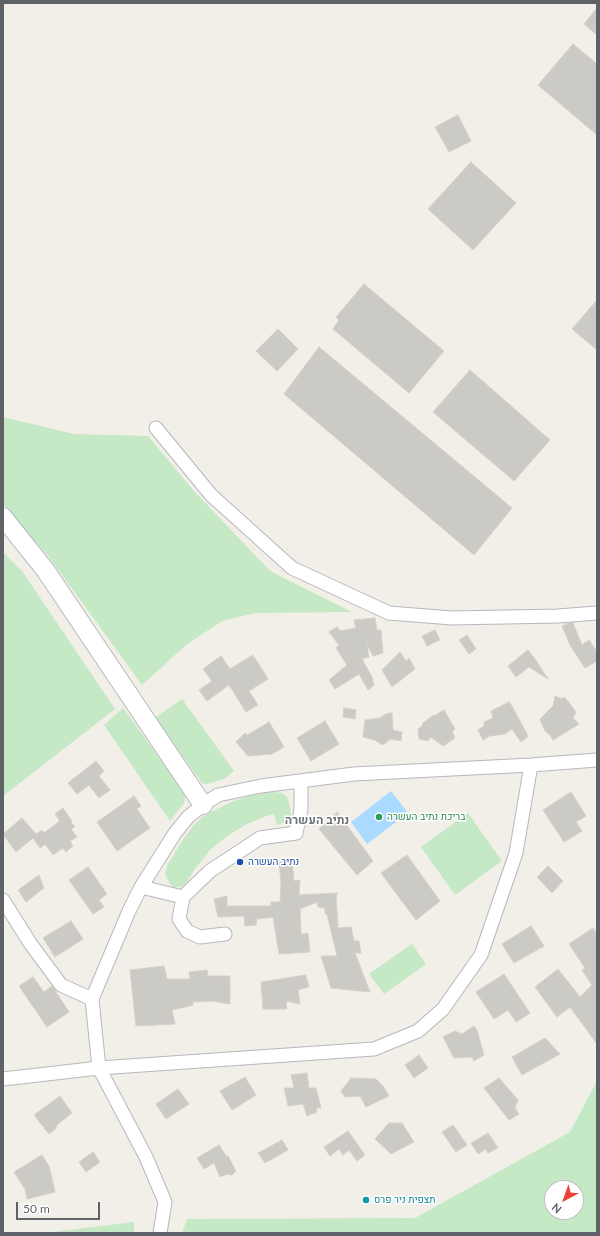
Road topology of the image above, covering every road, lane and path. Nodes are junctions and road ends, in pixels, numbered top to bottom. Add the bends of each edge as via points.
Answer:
1 (156, 428) dead end
2 (3, 517) edge
3 (597, 613) edge
4 (597, 760) edge
5 (531, 765) junction
6 (301, 781) junction
7 (203, 805) junction
8 (142, 887) junction
9 (183, 898) junction
10 (3, 900) edge
11 (225, 934) dead end
12 (92, 999) junction
13 (99, 1068) junction
14 (3, 1079) edge
15 (160, 1233) edge

1 - 3 street via 211,495 292,568 389,613 452,618
2 - 7 street via 46,571
4 - 5 street
5 - 6 street via 354,774
5 - 13 street via 516,854 481,955 443,1009 418,1031 374,1049
6 - 7 street via 218,795
6 - 9 street via 296,833 260,838 210,871
7 - 8 street via 174,833
8 - 9 street
8 - 12 street
9 - 11 street via 179,919 186,931 200,937
10 - 12 street via 61,985
12 - 13 street
13 - 14 street
13 - 15 street via 146,1157 165,1202

